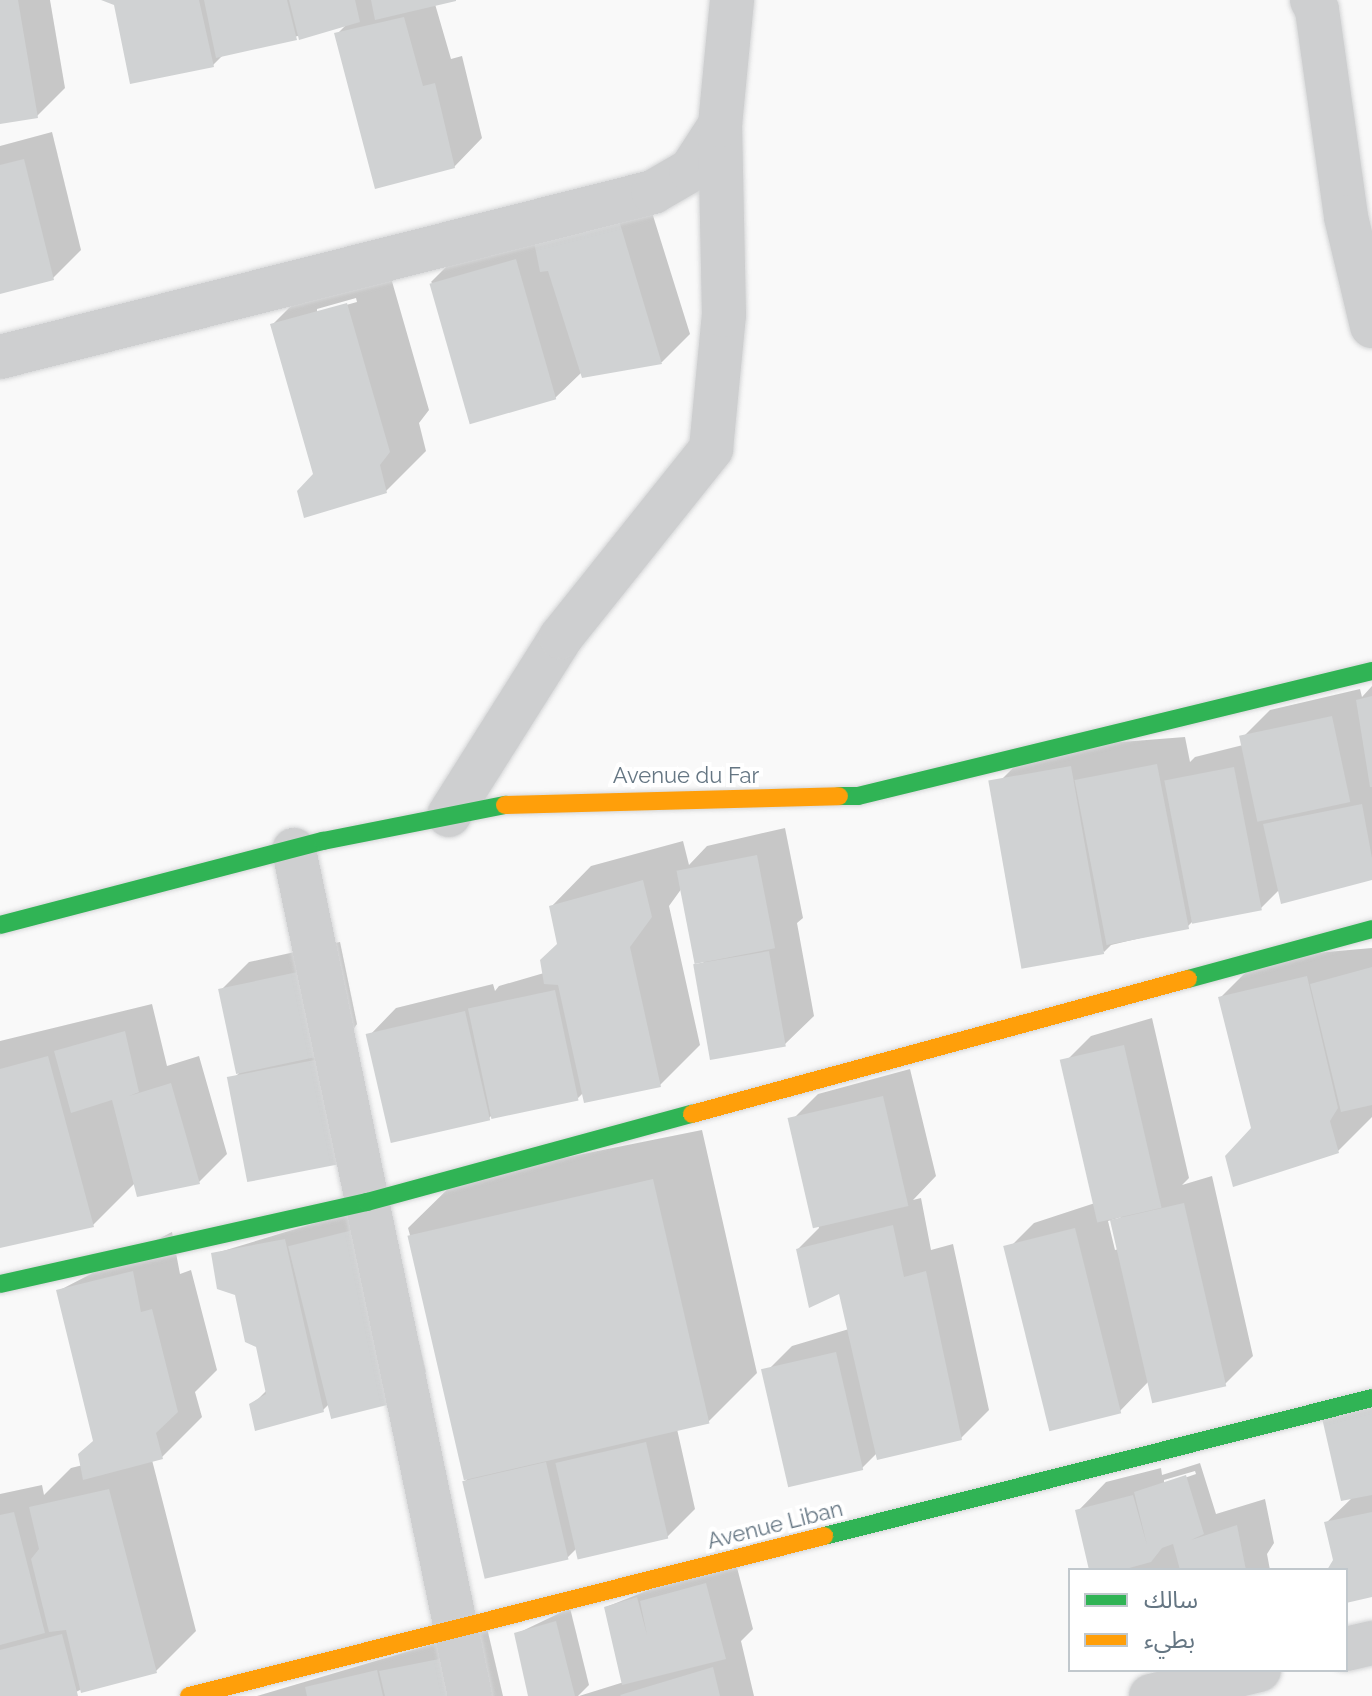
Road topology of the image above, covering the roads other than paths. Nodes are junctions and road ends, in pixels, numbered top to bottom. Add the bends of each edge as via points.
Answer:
1 (732, 0) edge
2 (1312, 0) edge
3 (720, 125) junction
4 (1372, 326) edge
5 (0, 357) edge
6 (1372, 671) edge
7 (449, 815) junction
8 (294, 850) junction
9 (0, 925) edge
10 (1372, 929) edge
11 (367, 1202) junction
12 (0, 1284) edge
13 (1372, 1398) edge
14 (456, 1630) junction
15 (1372, 1643) edge
16 (1348, 1649) edge
17 (1251, 1672) edge
18 (189, 1696) edge
19 (470, 1696) edge
20 (1151, 1696) edge

1 - 3 street
2 - 4 street via 1346,217
3 - 5 street via 691,170 653,192
3 - 7 street via 724,315 711,449 561,637
6 - 7 street, Avenue du Far via 858,796 517,803
7 - 8 street, Avenue du Far
8 - 9 street, Avenue du Far
8 - 11 street
10 - 11 street
11 - 12 street
11 - 14 street
13 - 14 street, Avenue Liban
14 - 18 street, Avenue Liban
14 - 19 street
15 - 16 street
17 - 20 street

